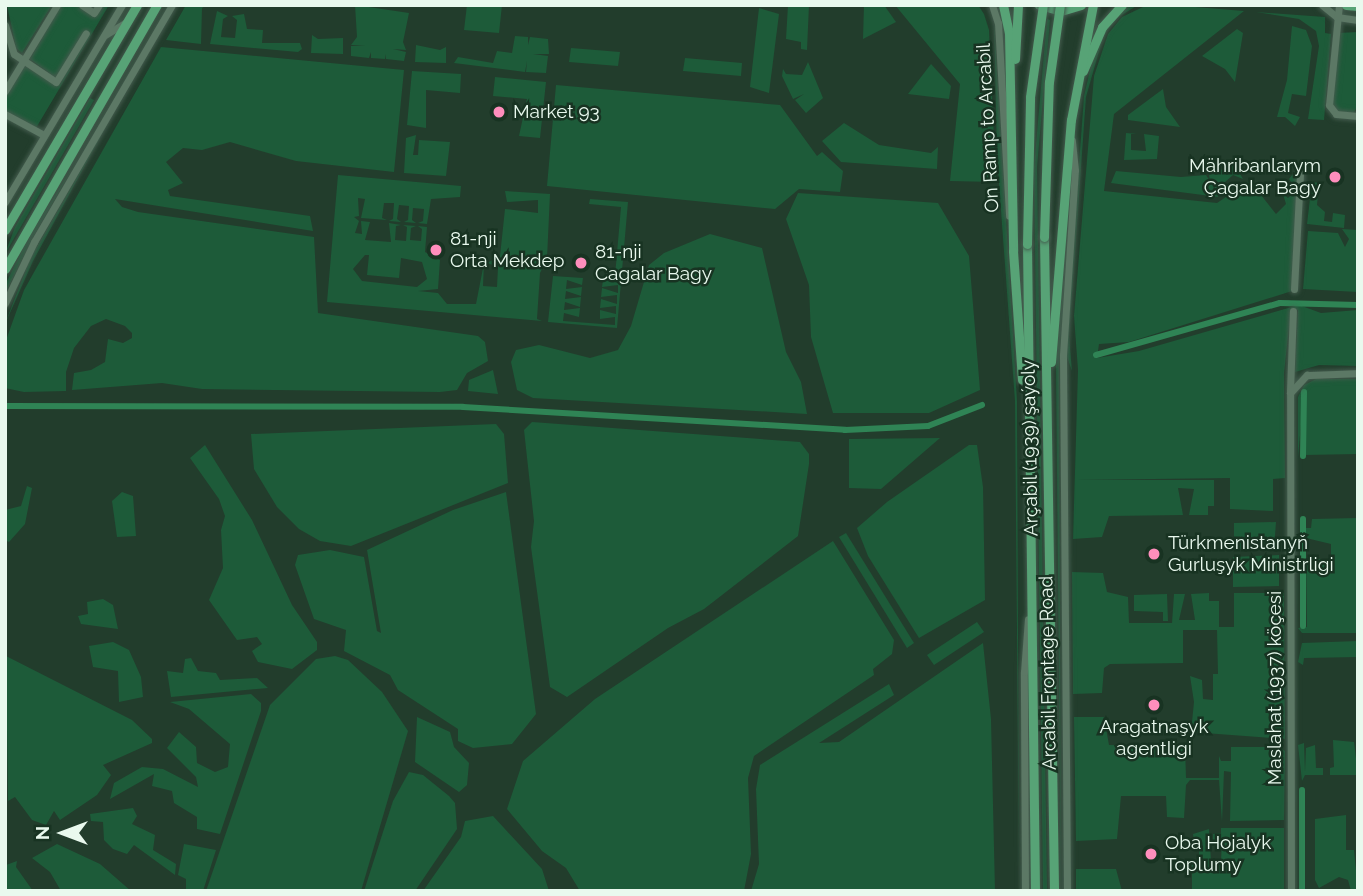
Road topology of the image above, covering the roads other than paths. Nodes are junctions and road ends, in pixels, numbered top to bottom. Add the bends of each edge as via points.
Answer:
1 (57, 5) edge
2 (82, 5) edge
3 (99, 5) edge
4 (122, 5) edge
5 (137, 5) edge
6 (157, 5) edge
7 (163, 5) edge
8 (172, 5) edge
9 (992, 5) edge
10 (1003, 5) edge
11 (1018, 5) edge
12 (1041, 5) edge
13 (1060, 5) edge
14 (1081, 5) edge
15 (1093, 5) edge
16 (1122, 5) edge
17 (1322, 5) edge
18 (1339, 5) edge
19 (1346, 5) edge
20 (1358, 6) edge
21 (1337, 17) junction
22 (165, 18) junction
23 (128, 20) junction
24 (1358, 20) edge
25 (5, 25) edge
26 (86, 33) dead end
27 (104, 36) junction
28 (23, 61) junction
29 (5, 91) edge
30 (1074, 92) junction
31 (5, 114) edge
32 (1358, 116) edge
33 (1010, 118) junction
34 (1071, 120) junction
35 (44, 135) junction
36 (86, 153) junction
37 (26, 168) junction
38 (60, 169) junction
39 (1300, 173) dead end
40 (26, 193) junction
41 (5, 202) edge
42 (5, 230) edge
43 (1013, 251) junction
44 (5, 268) edge
45 (1294, 289) dead end
46 (5, 303) edge
47 (1293, 312) dead end
48 (1358, 373) edge
49 (1290, 393) junction
50 (1047, 423) junction
51 (1028, 458) junction
52 (1031, 591) junction
53 (1025, 891) edge
54 (1035, 891) edge
55 (1054, 891) edge
56 (1067, 891) edge
57 (1291, 891) edge

1 - 28 street
2 - 3 street via 94,13
4 - 27 street
5 - 23 main road
6 - 38 main road
7 - 22 street
8 - 22 street
9 - 43 street, On Ramp to Arcabil via 998,23 1004,176
10 - 33 main road via 1009,33
11 - 33 main road
12 - 14 main road via 1061,11
12 - 51 main road, Arçabil (1939) şaýoly, bridge via 1030,97
13 - 50 main road, Arçabil (1939) şaýoly, bridge via 1047,110
15 - 30 main road
16 - 30 main road via 1094,40
17 - 21 street
18 - 21 street
19 - 20 main road
21 - 24 street
21 - 32 street via 1329,108 1336,114
22 - 36 street
23 - 27 street
23 - 40 main road
25 - 28 street via 12,50
26 - 28 street via 56,82
27 - 35 street
28 - 29 street
30 - 34 main road
31 - 35 street
33 - 43 main road
34 - 50 main road
34 - 56 street, Arcabil Frontage Road via 1075,170 1063,355
35 - 37 street
36 - 38 street
36 - 46 street
37 - 40 street
37 - 41 street
38 - 44 main road
39 - 45 street
40 - 42 main road
43 - 51 main road
47 - 49 street, Maslahat (1937) köçesi
48 - 49 street via 1307,375
49 - 57 street, Maslahat (1937) köçesi
50 - 55 main road, Arçabil (1939) şaýoly
51 - 52 main road, Arçabil (1939) şaýoly
52 - 53 street, Arcabil Frontage Road via 1024,672
52 - 54 main road, Arçabil (1939) şaýoly

